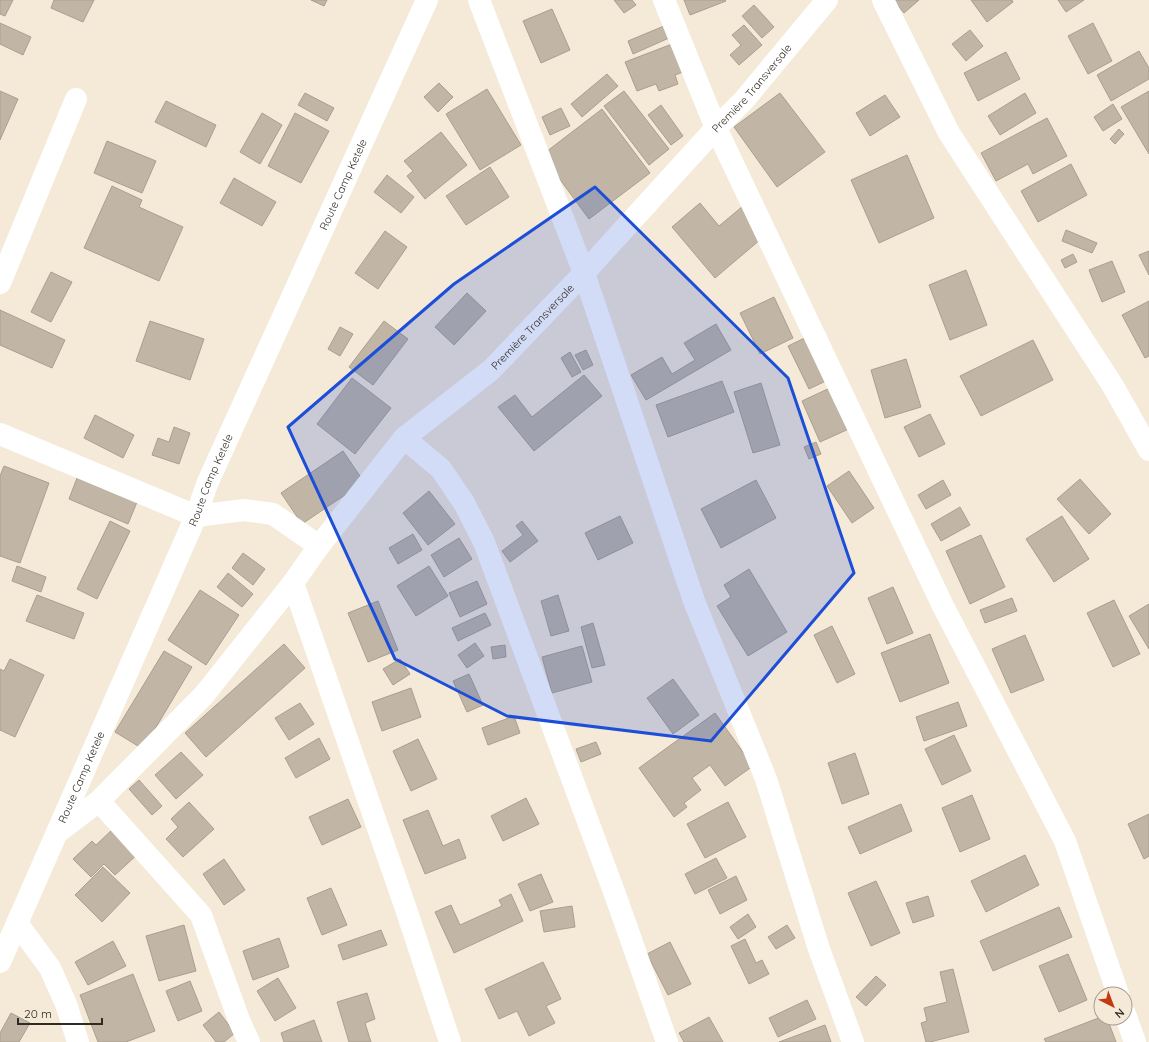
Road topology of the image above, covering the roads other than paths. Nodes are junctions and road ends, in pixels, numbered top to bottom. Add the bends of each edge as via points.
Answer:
1 (427, 0) edge
2 (479, 0) edge
3 (664, 0) edge
4 (827, 0) edge
5 (883, 0) edge
6 (76, 99) dead end
7 (716, 128) junction
8 (584, 273) junction
9 (0, 283) edge
10 (0, 434) edge
11 (404, 438) junction
12 (1149, 450) edge
13 (196, 516) junction
14 (319, 546) junction
15 (293, 583) junction
16 (99, 801) junction
17 (57, 832) junction
18 (17, 923) junction
19 (0, 962) edge
20 (1115, 986) edge
21 (1129, 1026) edge
22 (78, 1042) edge
23 (249, 1042) edge
24 (450, 1042) edge
25 (667, 1042) edge
26 (853, 1042) edge
27 (1135, 1042) edge

1 - 13 street, Route Camp Ketele via 207,484
2 - 8 street
3 - 7 street
4 - 7 street, Première Transversale via 744,100
5 - 12 street via 949,133 1113,386
6 - 9 street
7 - 8 street, Première Transversale
7 - 20 street via 943,606 1065,841
8 - 11 street, Première Transversale via 491,370
8 - 26 street via 694,601 766,779 819,949
10 - 13 street
11 - 14 street, Première Transversale
11 - 25 street via 441,469 464,503 484,542
13 - 14 street via 244,510 273,514
13 - 17 street, Route Camp Ketele
14 - 15 street, Première Transversale
15 - 16 street, Première Transversale via 204,696
15 - 24 street
16 - 17 street, Première Transversale
16 - 23 street via 201,915
17 - 18 street, Route Camp Ketele
18 - 19 street, Route Camp Ketele
18 - 22 street via 50,968 66,1004
21 - 27 street

